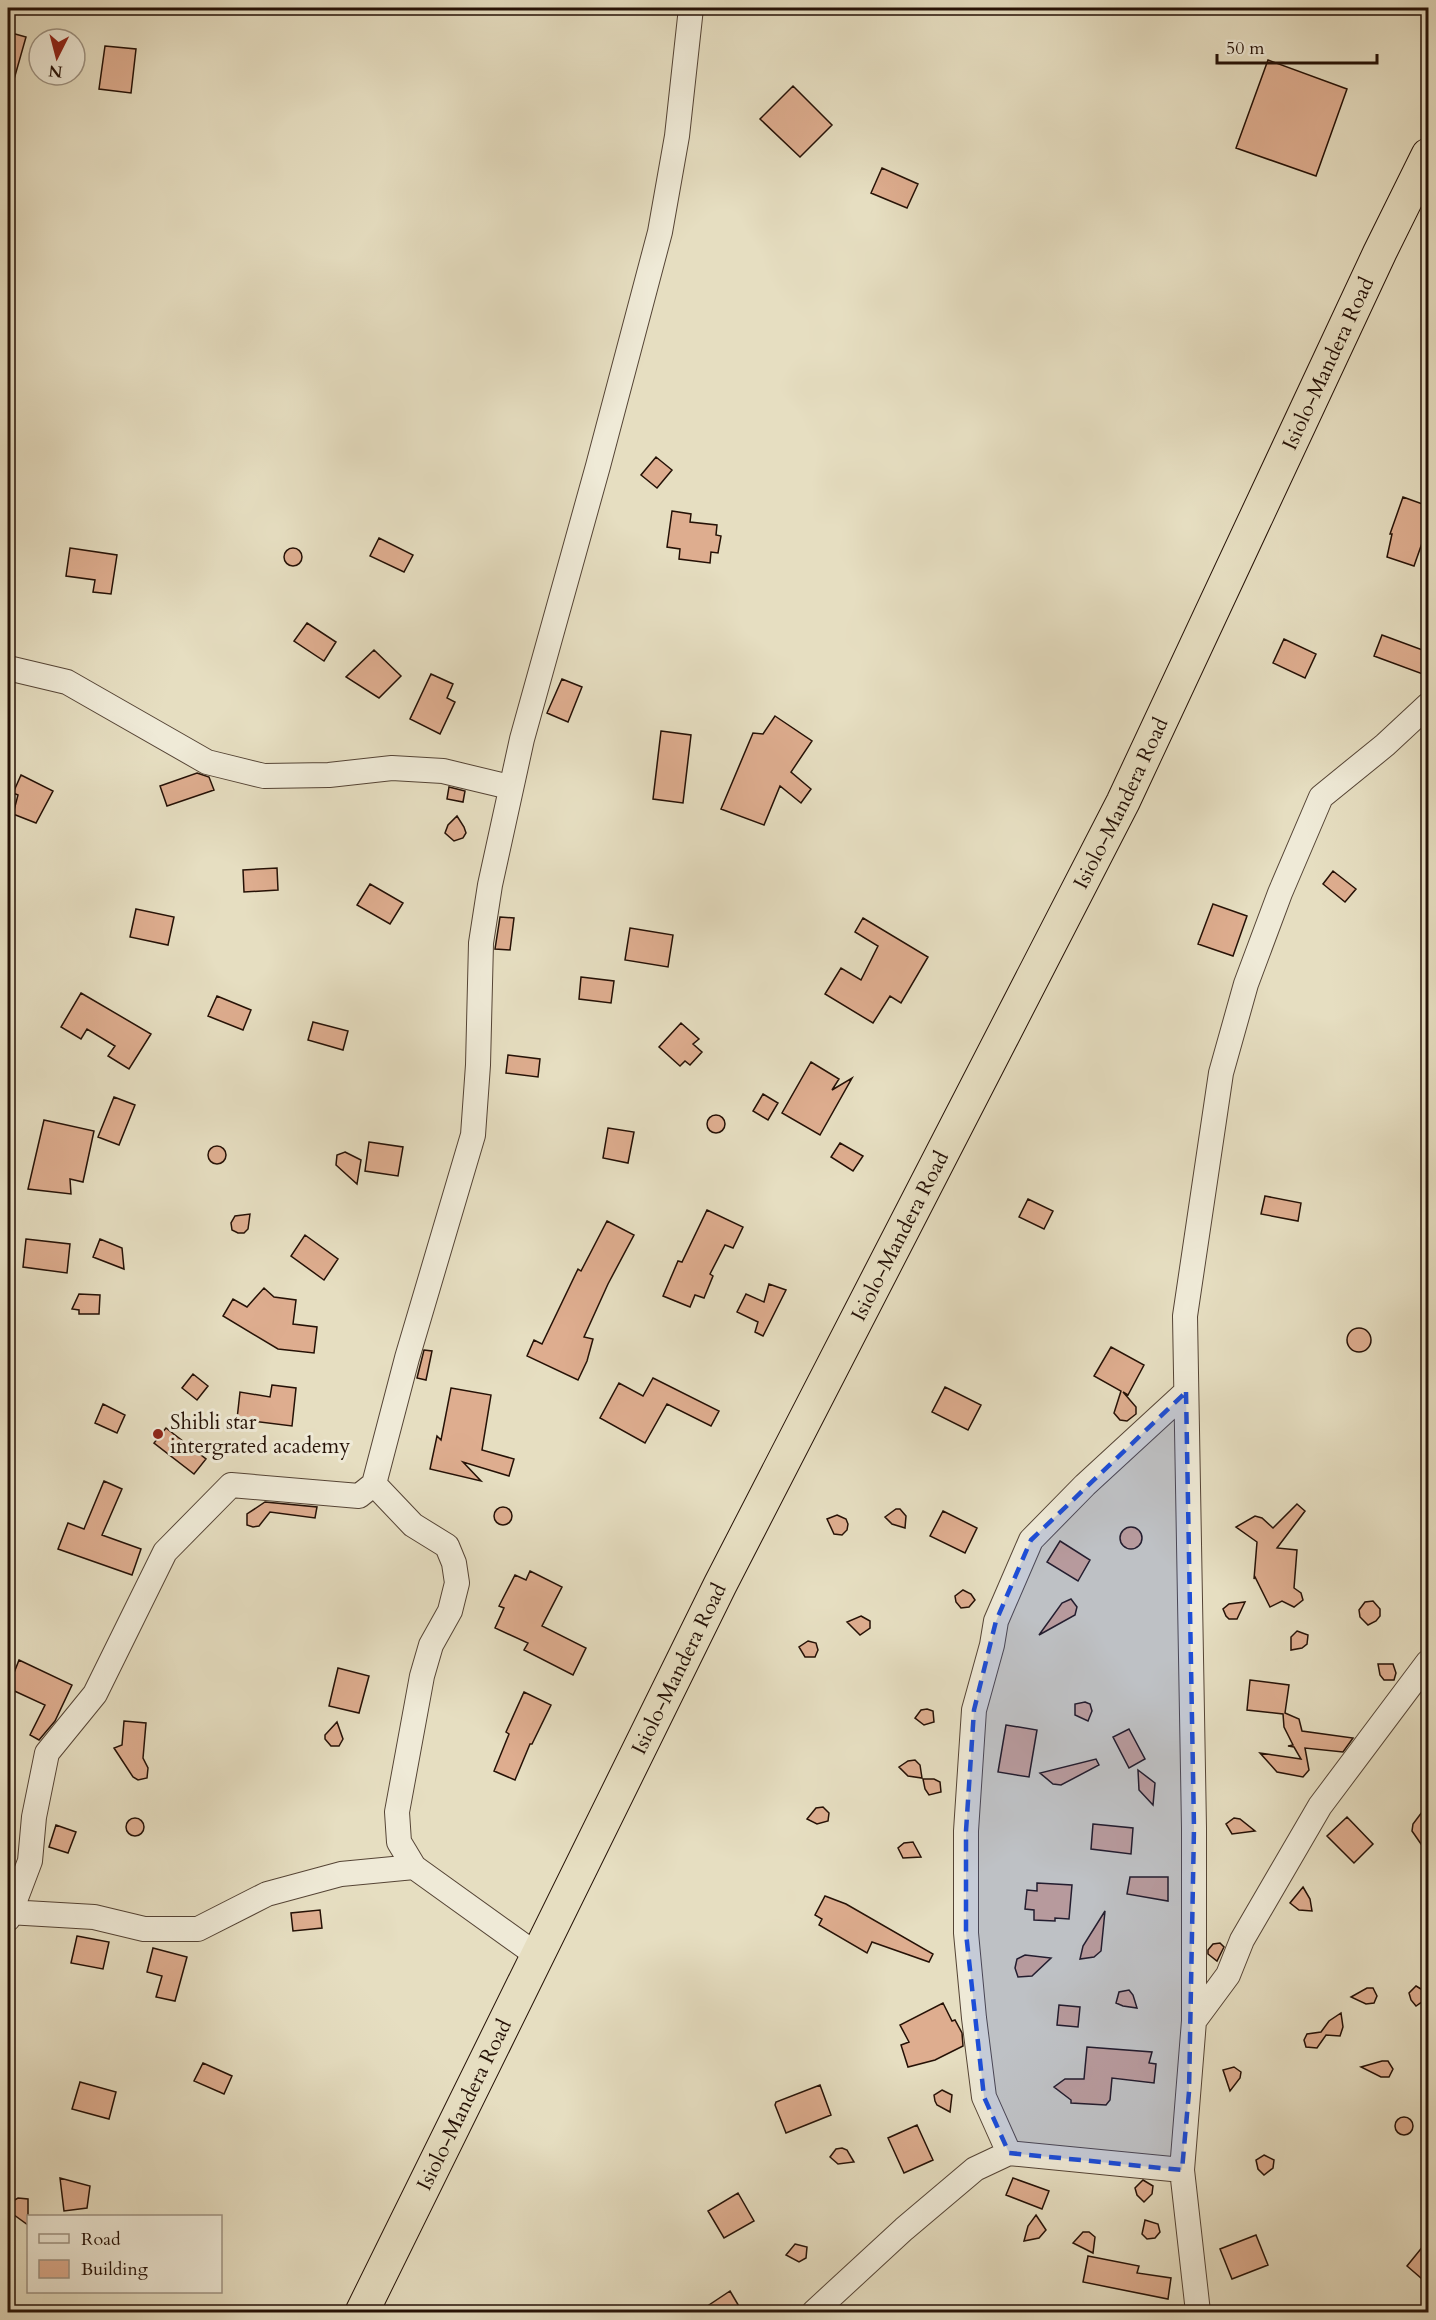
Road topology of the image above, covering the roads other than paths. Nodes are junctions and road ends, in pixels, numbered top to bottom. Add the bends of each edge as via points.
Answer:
1 (691, 8) edge
2 (1428, 155) edge
3 (8, 668) edge
4 (1428, 705) edge
5 (510, 787) junction
6 (1186, 1392) junction
7 (374, 1484) junction
8 (1428, 1662) edge
9 (414, 1867) junction
10 (9, 1915) edge
11 (538, 1956) junction
12 (1194, 2021) junction
13 (1009, 2154) junction
14 (1182, 2170) junction
15 (363, 2313) edge
16 (814, 2313) edge
17 (1198, 2313) edge

1 - 5 street via 677,136 660,232
2 - 11 highway, Isiolo-Mandera Road via 1123,802 720,1585
3 - 5 street via 67,682 207,762 264,776 329,775 392,768 442,771
4 - 6 street via 1321,797 1246,984 1221,1073 1185,1316
5 - 7 street via 481,943 473,1135
6 - 12 street
6 - 13 street via 1031,1540 996,1621 974,1710 966,1831 966,1933 984,2097
7 - 9 street via 413,1525 447,1546 457,1583 450,1611 431,1645 422,1676 397,1812 399,1842
7 - 10 street via 359,1496 231,1485 165,1552 95,1694 47,1753 30,1861
8 - 12 street via 1320,1806 1242,1940 1228,1975
9 - 10 street via 341,1874 267,1894 198,1929 144,1929 94,1917
9 - 11 street
11 - 15 highway, Isiolo-Mandera Road
12 - 14 street
13 - 14 street
13 - 16 street via 975,2169
14 - 17 street

